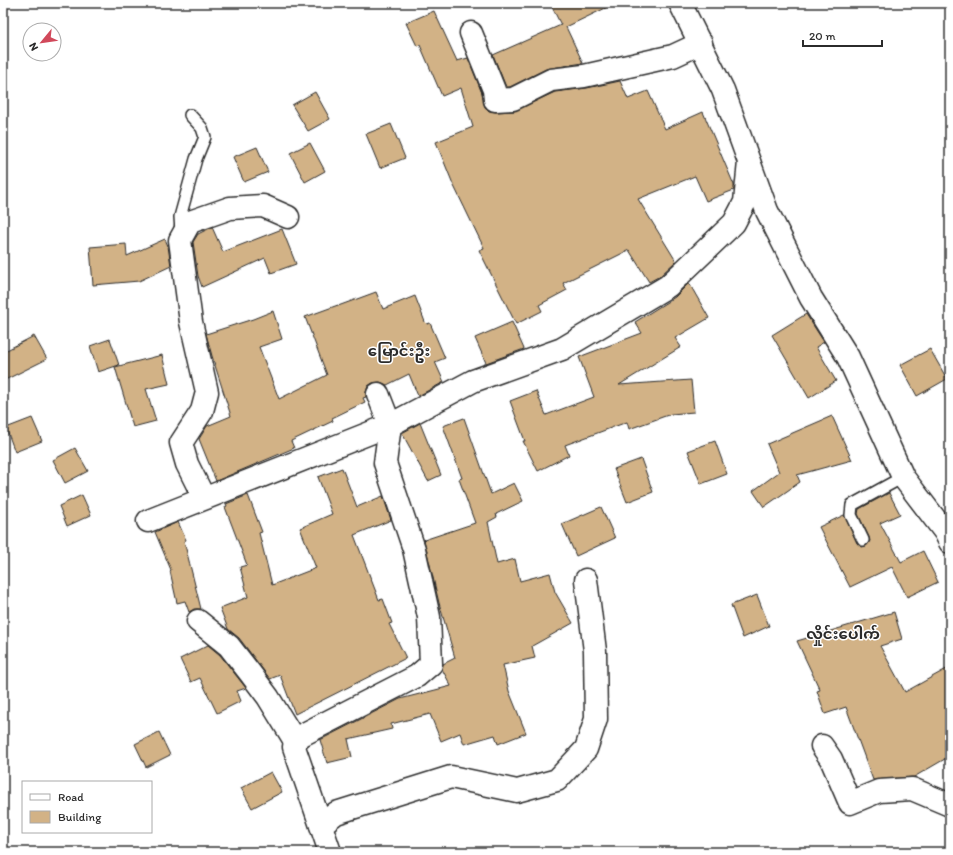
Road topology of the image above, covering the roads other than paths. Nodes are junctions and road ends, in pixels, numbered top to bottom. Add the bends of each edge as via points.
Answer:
1 (680, 3) edge
2 (471, 33) dead end
3 (701, 43) junction
4 (190, 115) dead end
5 (749, 162) junction
6 (288, 217) dead end
7 (181, 236) junction
8 (378, 394) dead end
9 (390, 424) junction
10 (903, 477) junction
11 (204, 498) junction
12 (148, 521) dead end
13 (863, 540) dead end
14 (950, 542) edge
15 (586, 580) dead end
16 (198, 621) dead end
17 (294, 742) junction
18 (822, 746) dead end
19 (950, 805) edge
20 (321, 825) junction
21 (330, 852) edge

1 - 3 street
2 - 3 street via 496,100 504,101 551,80 584,76 673,56
3 - 5 street via 723,90
4 - 7 lane via 202,128 205,137 196,159 180,217
5 - 9 street via 745,202 734,223 668,286 562,349 473,381
5 - 10 street via 767,211 811,298 848,357
6 - 7 street via 263,206 230,208 190,222
7 - 11 street via 191,322 207,392 202,411 181,443 187,464
8 - 9 street
9 - 11 street
9 - 17 street via 385,464 414,549 429,617 431,664 418,676
10 - 13 lane via 852,505 851,515
10 - 14 street
11 - 12 street
15 - 20 street via 595,651 596,719 586,749 557,780 517,791 451,777 336,812
16 - 17 street via 229,646 268,697
17 - 20 street
18 - 19 street via 831,759 850,803 879,791 912,789
20 - 21 street

